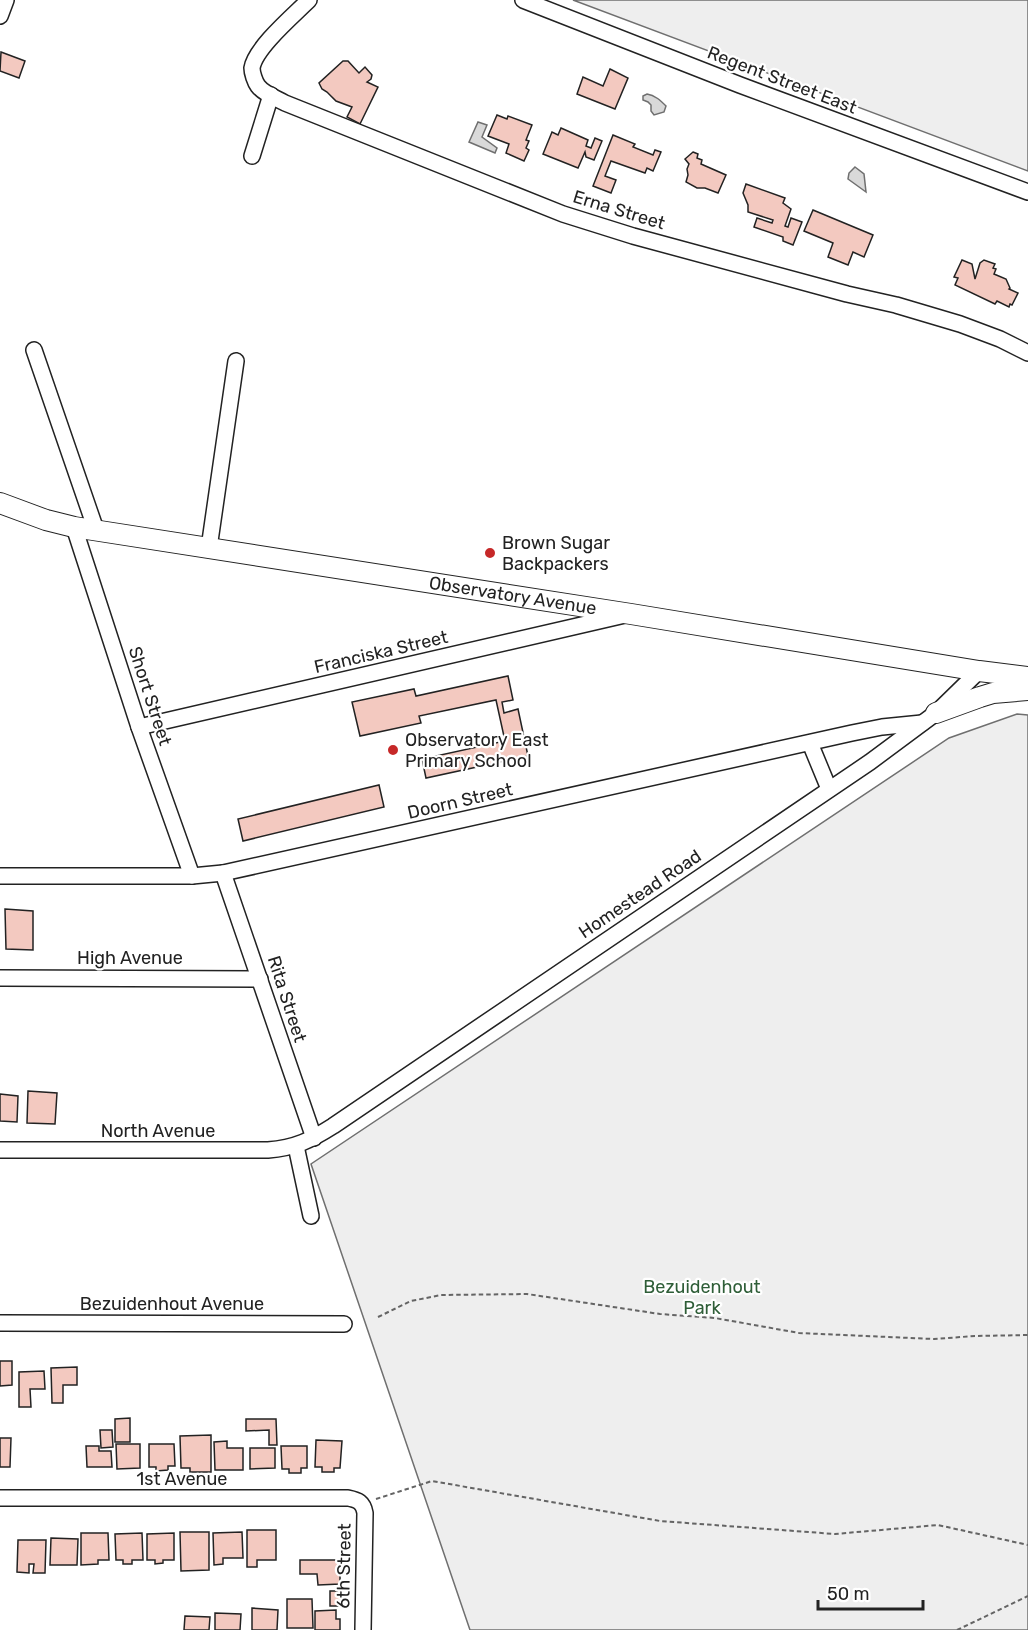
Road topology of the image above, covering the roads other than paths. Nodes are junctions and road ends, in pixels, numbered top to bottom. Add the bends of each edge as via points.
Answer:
1 (6, 0) edge
2 (309, 0) edge
3 (523, 0) edge
4 (0, 16) edge
5 (271, 95) junction
6 (252, 156) dead end
7 (1028, 192) edge
8 (34, 350) dead end
9 (1028, 353) edge
10 (236, 361) dead end
11 (0, 502) edge
12 (74, 527) junction
13 (96, 530) junction
14 (209, 548) junction
15 (631, 614) junction
16 (980, 671) junction
17 (1028, 677) edge
18 (1028, 690) edge
19 (930, 718) junction
20 (139, 727) junction
21 (810, 743) junction
22 (829, 789) junction
23 (223, 873) junction
24 (0, 876) edge
25 (192, 876) junction
26 (0, 978) edge
27 (260, 979) junction
28 (314, 1138) junction
29 (296, 1146) junction
30 (0, 1150) edge
31 (311, 1216) dead end
32 (0, 1323) edge
33 (344, 1324) dead end
34 (0, 1498) edge
35 (362, 1504) joint
36 (363, 1630) edge

1 - 4 street
2 - 5 street, Erna Street via 257,56 252,69 256,84
3 - 7 street, Regent Street East
5 - 6 street
5 - 9 street, Erna Street via 563,214 960,324
8 - 13 street
10 - 14 street
11 - 12 main road, Observatory Avenue
12 - 13 main road, Observatory Avenue
12 - 20 street, Short Street
13 - 14 main road, Observatory Avenue
14 - 15 main road, Observatory Avenue
15 - 16 main road, Observatory Avenue
15 - 20 street, Franciska Street
16 - 17 main road, Observatory Avenue
16 - 19 street, Homestead Road
18 - 19 main road via 986,695
19 - 21 street, Doorn Street
19 - 22 street, Homestead Road
20 - 25 street, Short Street
21 - 22 street
21 - 23 street, Doorn Street
22 - 28 street, Homestead Road
23 - 25 street, Doorn Street
23 - 27 street, Rita Street
24 - 25 street, Doorn Street
26 - 27 street, High Avenue
27 - 28 street, Rita Street
28 - 29 street, North Avenue
29 - 30 street, North Avenue via 268,1150
29 - 31 street
32 - 33 street, Bezuidenhout Avenue
34 - 35 street, 1st Avenue via 348,1498
35 - 36 street, 6th Street

